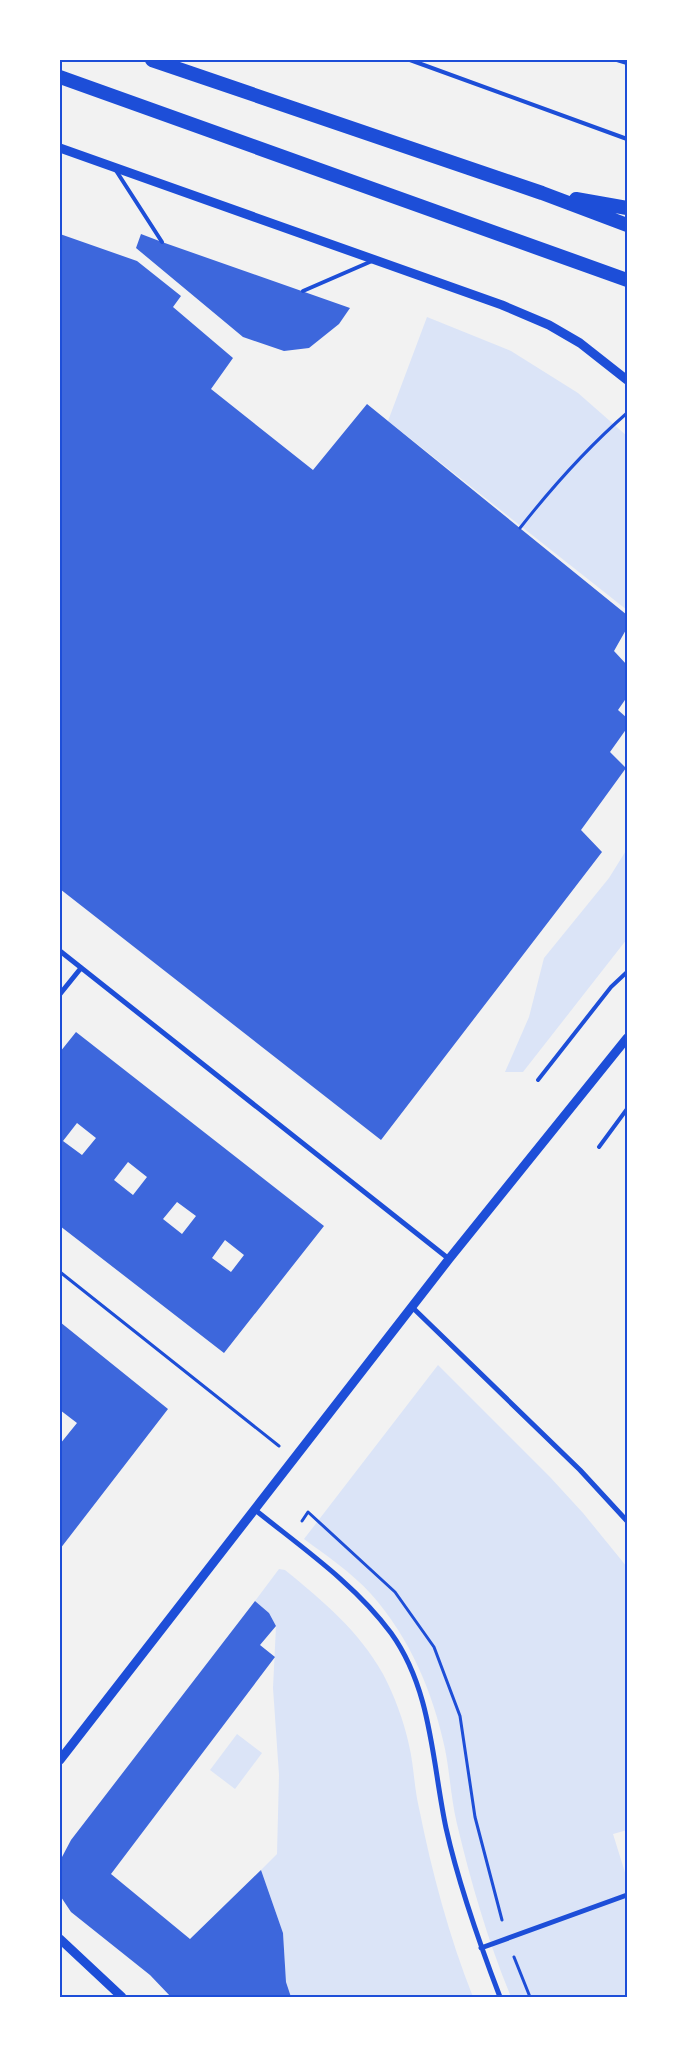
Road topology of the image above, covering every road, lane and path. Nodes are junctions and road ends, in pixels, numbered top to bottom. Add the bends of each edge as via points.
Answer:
1 (152, 60) edge
2 (410, 60) edge
3 (617, 60) edge
4 (419, 62) edge
5 (627, 63) edge
6 (60, 77) edge
7 (627, 139) edge
8 (60, 148) edge
9 (114, 168) junction
10 (542, 193) junction
11 (627, 208) edge
12 (627, 225) edge
13 (162, 242) dead end
14 (375, 260) junction
15 (627, 280) edge
16 (303, 291) dead end
17 (627, 380) edge
18 (627, 413) edge
19 (520, 528) dead end
20 (60, 951) edge
21 (81, 968) junction
22 (627, 972) edge
23 (60, 994) edge
24 (627, 1038) edge
25 (538, 1080) dead end
26 (627, 1109) edge
27 (599, 1147) dead end
28 (449, 1259) junction
29 (60, 1272) edge
30 (412, 1307) junction
31 (294, 1458) junction
32 (254, 1509) junction
33 (627, 1521) edge
34 (60, 1760) edge
35 (627, 1895) edge
36 (60, 1939) edge
37 (481, 1948) junction
38 (122, 1997) edge
39 (500, 1997) edge

1 - 10 highway
2 - 4 lane
3 - 5 lane
4 - 7 lane
6 - 15 highway
8 - 9 street
9 - 13 lane
9 - 14 street
10 - 11 highway
10 - 12 highway
14 - 16 lane
14 - 17 street via 549,325
18 - 19 path via 549,491
20 - 21 street
21 - 23 street
21 - 28 street
22 - 25 lane via 611,987
24 - 28 street
26 - 27 lane
28 - 30 street
29 - 31 path
30 - 31 street
30 - 33 street via 574,1464
31 - 32 street
32 - 34 street
32 - 37 street via 367,1605 392,1633 411,1667 433,1745 446,1828
35 - 37 street
36 - 38 street
37 - 39 street

